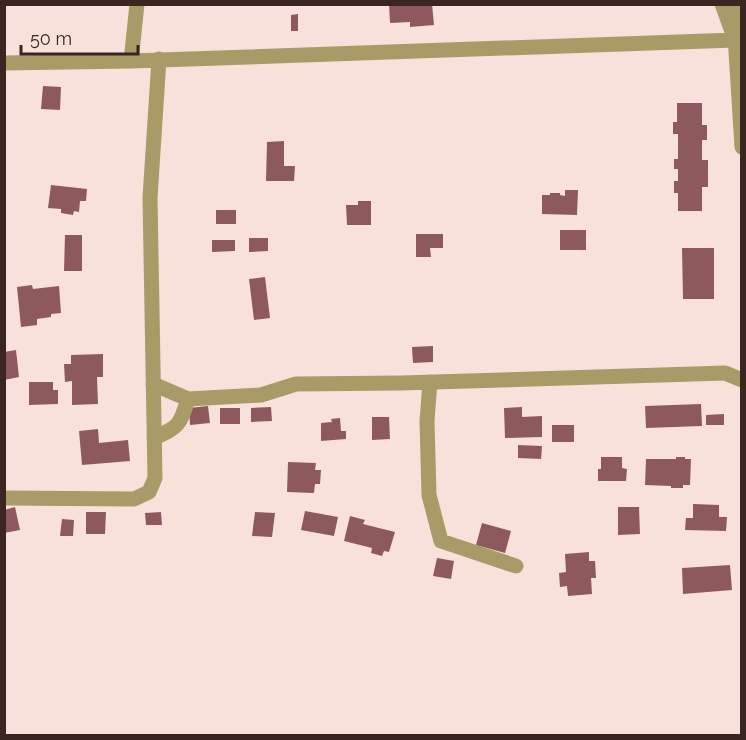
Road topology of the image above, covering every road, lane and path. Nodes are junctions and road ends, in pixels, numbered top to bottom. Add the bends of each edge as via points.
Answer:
1 (137, 4) edge
2 (722, 4) edge
3 (734, 4) edge
4 (735, 40) junction
5 (159, 59) junction
6 (131, 61) junction
7 (4, 63) edge
8 (741, 127) edge
9 (741, 147) edge
10 (741, 380) edge
11 (430, 382) junction
12 (153, 384) junction
13 (188, 399) junction
14 (154, 438) junction
15 (4, 498) edge
16 (516, 566) dead end

1 - 6 street
2 - 4 street
3 - 4 street
4 - 5 street
4 - 8 street
5 - 6 street
5 - 12 street via 150,198
6 - 7 street
8 - 9 street
10 - 11 street via 725,373
11 - 13 street via 296,384 261,395
11 - 16 street via 429,495 441,541
12 - 13 street
12 - 14 street
13 - 14 street via 181,422
14 - 15 street via 154,478 149,492 134,499

